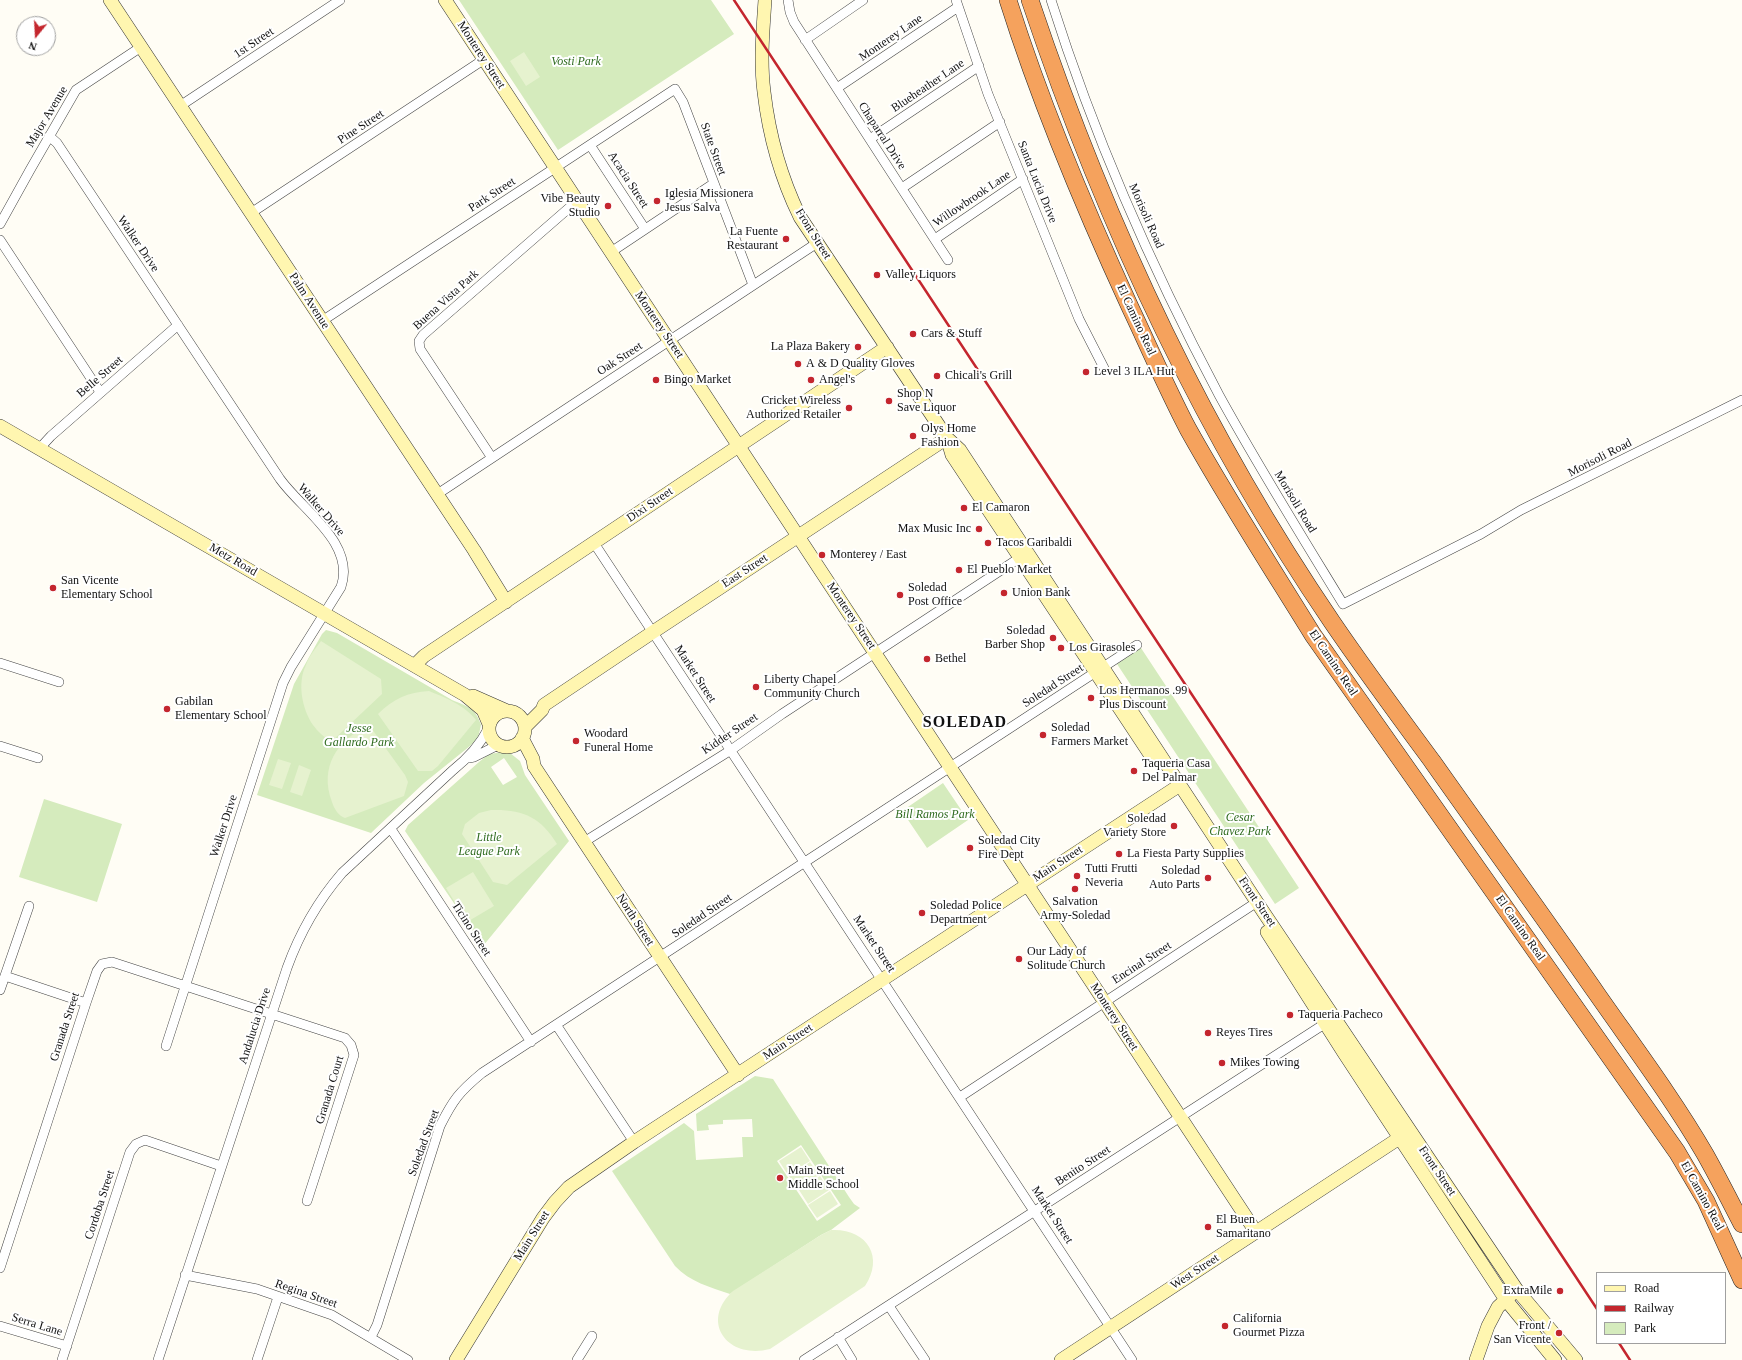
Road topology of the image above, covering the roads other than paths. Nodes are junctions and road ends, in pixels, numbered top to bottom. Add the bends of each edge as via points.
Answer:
1 (340, 0) edge
2 (445, 0) edge
3 (765, 0) edge
4 (788, 0) edge
5 (863, 0) edge
6 (1008, 0) edge
7 (1030, 0) edge
8 (1051, 0) edge
9 (113, 1) edge
10 (957, 4) edge
11 (805, 40) junction
12 (141, 47) junction
13 (484, 60) junction
14 (979, 66) junction
15 (837, 88) junction
16 (675, 90) joint
17 (180, 106) junction
18 (1000, 122) junction
19 (49, 136) junction
20 (870, 139) junction
21 (590, 145) junction
22 (555, 168) junction
23 (1023, 179) junction
24 (713, 184) junction
25 (902, 188) junction
26 (577, 201) junction
27 (251, 213) junction
28 (0, 224) edge
29 (645, 229) junction
30 (935, 239) junction
31 (0, 240) edge
32 (817, 243) junction
33 (611, 252) junction
34 (948, 260) dead end
35 (753, 285) junction
36 (322, 321) junction
37 (178, 325) junction
38 (670, 341) junction
39 (887, 347) junction
40 (1105, 370) dead end
41 (100, 392) junction
42 (1742, 400) edge
43 (0, 426) edge
44 (946, 438) junction
45 (738, 445) junction
46 (39, 449) junction
47 (492, 458) junction
48 (436, 495) junction
49 (798, 537) junction
50 (594, 543) junction
51 (1024, 554) junction
52 (506, 602) junction
53 (325, 614) junction
54 (653, 632) junction
55 (1137, 645) dead end
56 (875, 652) junction
57 (0, 663) edge
58 (415, 665) junction
59 (1100, 670) junction
60 (59, 682) dead end
61 (465, 695) junction
62 (544, 706) junction
63 (512, 712) junction
64 (489, 726) junction
65 (520, 737) junction
66 (498, 745) junction
67 (0, 746) edge
68 (731, 750) junction
69 (38, 758) dead end
70 (469, 758) junction
71 (950, 767) junction
72 (1177, 787) junction
73 (390, 828) junction
74 (584, 842) junction
75 (804, 862) junction
76 (1027, 884) junction
77 (1254, 904) junction
78 (29, 906) dead end
79 (660, 958) junction
80 (5, 976) junction
81 (883, 980) junction
82 (185, 986) junction
83 (0, 990) edge
84 (1105, 1002) junction
85 (86, 1003) junction
86 (271, 1014) junction
87 (1330, 1020) junction
88 (557, 1026) junction
89 (531, 1042) junction
90 (166, 1046) dead end
91 (738, 1075) junction
92 (960, 1097) junction
93 (1179, 1117) junction
94 (1404, 1134) junction
95 (634, 1142) junction
96 (221, 1166) junction
97 (307, 1201) dead end
98 (1036, 1211) junction
99 (1742, 1224) edge
100 (1256, 1232) junction
101 (0, 1268) edge
102 (186, 1276) junction
103 (1742, 1280) edge
104 (1517, 1290) junction
105 (278, 1297) junction
106 (1506, 1300) junction
107 (889, 1306) junction
108 (0, 1326) edge
109 (1111, 1328) junction
110 (592, 1336) dead end
111 (372, 1337) junction
112 (838, 1337) junction
113 (67, 1346) junction
114 (62, 1360) edge
115 (158, 1360) edge
116 (257, 1360) edge
117 (408, 1360) edge
118 (456, 1360) edge
119 (577, 1360) edge
120 (804, 1360) edge
121 (852, 1360) edge
122 (925, 1360) edge
123 (1061, 1360) edge
124 (1132, 1360) edge
125 (1476, 1360) edge
126 (1555, 1360) edge
127 (1576, 1360) edge

1 - 17 street, 1st Street
2 - 13 street, Monterey Street
3 - 32 street, Front Street via 762,54 764,91 770,127 789,194
4 - 11 street, Chaparral Drive via 790,12
5 - 11 street
6 - 103 highway, El Camino Real via 1060,148 1103,250 1188,428 1266,560 1314,635 1677,1152 1706,1201
7 - 99 highway, El Camino Real via 1072,117 1135,269 1183,367 1247,486 1332,622 1537,907 1660,1084 1704,1153
8 - 42 street, Morisoli Road via 1095,126 1172,301 1219,394 1343,604 1480,534 1521,510
9 - 12 street, Palm Avenue
10 - 14 street, Santa Lucia Drive
10 - 15 street, Monterey Lane
11 - 15 street, Chaparral Drive
12 - 17 street, Palm Avenue
12 - 19 street, Major Avenue via 76,90
13 - 22 street, Monterey Street
13 - 27 street, Pine Street
14 - 18 street, Santa Lucia Drive
14 - 20 street, Blueheather Lane
15 - 20 street, Chaparral Drive
16 - 21 street, Park Street
16 - 24 street, State Street via 683,102
17 - 27 street, Palm Avenue
18 - 23 street, Santa Lucia Drive
18 - 25 street
19 - 28 street, Major Avenue
19 - 37 street, Walker Drive via 57,143
20 - 25 street, Chaparral Drive
21 - 22 street, Park Street
21 - 29 street, Acacia Street
22 - 26 street, Monterey Street
22 - 36 street, Park Street
23 - 30 street, Willowbrook Lane
23 - 40 street, Santa Lucia Drive via 1079,319
24 - 29 street
24 - 35 street, State Street
25 - 30 street, Chaparral Drive
26 - 33 street, Monterey Street
26 - 47 street, Buena Vista Park via 419,341 420,349
27 - 36 street, Palm Avenue
29 - 33 street
30 - 34 street, Chaparral Drive
31 - 41 street
32 - 35 street, Oak Street
32 - 39 street, Front Street
33 - 38 street, Monterey Street
35 - 38 street, Oak Street
36 - 48 street, Palm Avenue
37 - 41 street, Belle Street
37 - 53 street, Walker Drive via 287,490 320,524 340,551 344,563 343,580
38 - 45 street, Monterey Street
38 - 47 street, Oak Street
39 - 44 street, Front Street
39 - 45 street, Dixi Street
41 - 46 street, Belle Street
43 - 46 street, Metz Road
44 - 49 street, East Street
44 - 51 street, Front Street via 952,455
45 - 49 street, Monterey Street
45 - 50 street, Dixi Street
46 - 53 street, Metz Road
47 - 48 street, Oak Street
48 - 52 street, Palm Avenue
49 - 54 street, East Street
49 - 56 street, Monterey Street
50 - 52 street, Dixi Street
50 - 54 street, Market Street
51 - 56 street, Kidder Street
51 - 59 street, Front Street
52 - 58 street, Dixi Street via 424,656
53 - 58 street, Metz Road
53 - 82 street, Walker Drive via 283,683
54 - 62 street, East Street
54 - 68 street, Market Street
55 - 59 street, Soledad Street
56 - 68 street, Kidder Street
56 - 71 street, Monterey Street
57 - 60 street
58 - 61 street, Metz Road
59 - 71 street, Soledad Street
59 - 72 street, Front Street
61 - 63 street, Metz Road
61 - 64 street, Metz Road via 483,710
62 - 63 street, East Street
62 - 65 street, East Street
63 - 64 street via 495,716
63 - 65 street via 523,719
64 - 66 street via 491,739
64 - 70 street, Andalucia Drive via 484,738
65 - 66 street
65 - 74 street, North Street via 533,759 534,766
66 - 70 street, Andalucia Drive
67 - 69 street
68 - 74 street, Kidder Street
68 - 75 street, Market Street
70 - 73 street, Andalucia Drive
71 - 75 street, Soledad Street
71 - 76 street, Monterey Street
72 - 76 street, Main Street
72 - 77 street, Front Street
73 - 86 street, Andalucia Drive via 342,873 313,911 293,950
73 - 89 street, Ticino Street
74 - 79 street, North Street
75 - 79 street, Soledad Street
75 - 81 street, Market Street
76 - 81 street, Main Street
76 - 84 street, Monterey Street
77 - 84 street, Encinal Street
77 - 87 street, Front Street
78 - 80 street
79 - 88 street, Soledad Street
79 - 91 street, North Street
80 - 83 street
80 - 85 street
81 - 91 street, Main Street
81 - 92 street, Market Street
82 - 85 street, Granada Street via 112,962 102,964 97,971
82 - 86 street, Granada Street
82 - 90 street, Walker Drive
84 - 92 street, Encinal Street
84 - 93 street, Monterey Street
85 - 101 street, Granada Street
86 - 96 street, Andalucia Drive
86 - 97 street, Granada Court via 345,1038 354,1054
87 - 93 street, Benito Street
87 - 94 street, Front Street
88 - 89 street, Soledad Street
88 - 95 street
89 - 111 street, Soledad Street via 463,1088 452,1102 440,1126
91 - 95 street, Main Street
92 - 98 street, Market Street
93 - 98 street, Benito Street
93 - 100 street, Monterey Street
94 - 100 street, West Street
94 - 104 street, Front Street
94 - 106 street, Front Street
95 - 118 street, Main Street via 569,1187 555,1202
96 - 102 street, Andalucia Drive
96 - 113 street, Cordoba Street via 145,1140 136,1144 130,1152
98 - 107 street, Benito Street
98 - 109 street, Market Street
100 - 109 street, West Street
102 - 105 street, Regina Street via 256,1289
102 - 115 street, Andalucia Drive
104 - 106 street
104 - 127 street, Front Street
105 - 111 street, Regina Street via 332,1314
105 - 116 street
106 - 125 street via 1498,1307 1488,1326
106 - 126 street, Front Street
107 - 112 street, Benito Street
107 - 122 street
108 - 113 street, Serra Lane
109 - 123 street, West Street
109 - 124 street, Market Street
110 - 119 street
111 - 117 street, Regina Street
112 - 120 street, Benito Street
112 - 121 street
113 - 114 street, Cordoba Street

